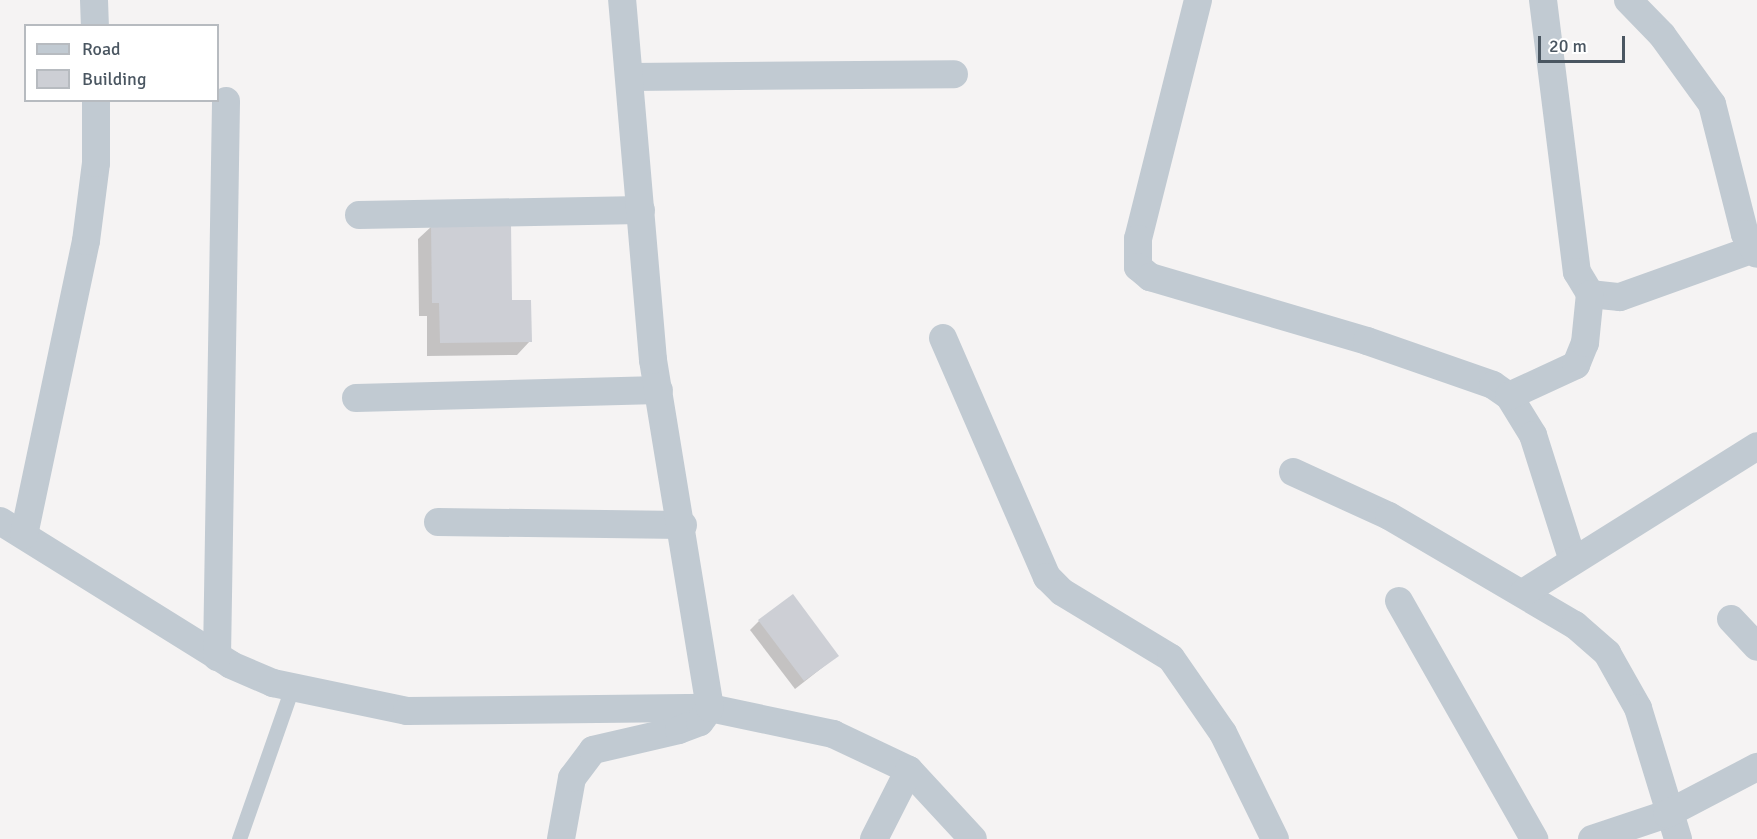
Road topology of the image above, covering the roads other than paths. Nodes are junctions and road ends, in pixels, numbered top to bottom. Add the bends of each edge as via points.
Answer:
1 (94, 0) edge
2 (622, 0) edge
3 (1198, 0) edge
4 (1543, 0) edge
5 (1628, 0) edge
6 (94, 24) edge
7 (954, 74) dead end
8 (631, 77) junction
9 (226, 101) dead end
10 (96, 102) edge
11 (642, 210) junction
12 (359, 215) dead end
13 (1755, 252) edge
14 (1590, 294) junction
15 (943, 338) dead end
16 (659, 390) junction
17 (1509, 396) junction
18 (356, 398) dead end
19 (1757, 446) edge
20 (1293, 472) dead end
21 (438, 522) dead end
22 (683, 525) junction
23 (12, 528) edge
24 (1573, 561) junction
25 (1523, 593) junction
26 (1399, 601) dead end
27 (1731, 619) dead end
28 (1757, 647) edge
29 (217, 657) junction
30 (292, 688) junction
31 (710, 708) junction
32 (1757, 767) edge
33 (909, 770) junction
34 (1673, 827) edge
35 (239, 839) edge
36 (561, 839) edge
37 (874, 839) edge
38 (973, 839) edge
39 (1275, 839) edge
40 (1534, 839) edge
41 (1592, 839) edge

1 - 6 street
2 - 8 street
3 - 17 street via 1136,248 1138,267 1150,277 1367,341 1493,385
4 - 14 street via 1576,272
5 - 13 street via 1662,35 1712,104
7 - 8 street
8 - 11 street
9 - 29 street
10 - 23 street via 96,163 86,241
11 - 12 street
11 - 16 street
13 - 14 street via 1620,297
14 - 17 street via 1585,343 1576,364
15 - 39 street via 1047,577 1062,592 1171,657 1223,733
16 - 18 street
16 - 22 street
17 - 24 street via 1533,435
19 - 24 street
20 - 25 street via 1389,516
21 - 22 street
22 - 31 street
23 - 29 street
24 - 25 street
25 - 34 street via 1575,625 1607,653 1623,676 1638,708
26 - 40 street
27 - 28 street
29 - 30 street
30 - 31 street via 407,711
30 - 35 lane
31 - 33 street via 833,734
31 - 36 street via 700,722 679,730 593,750 572,778
32 - 34 street
33 - 37 street
33 - 38 street
34 - 41 street

